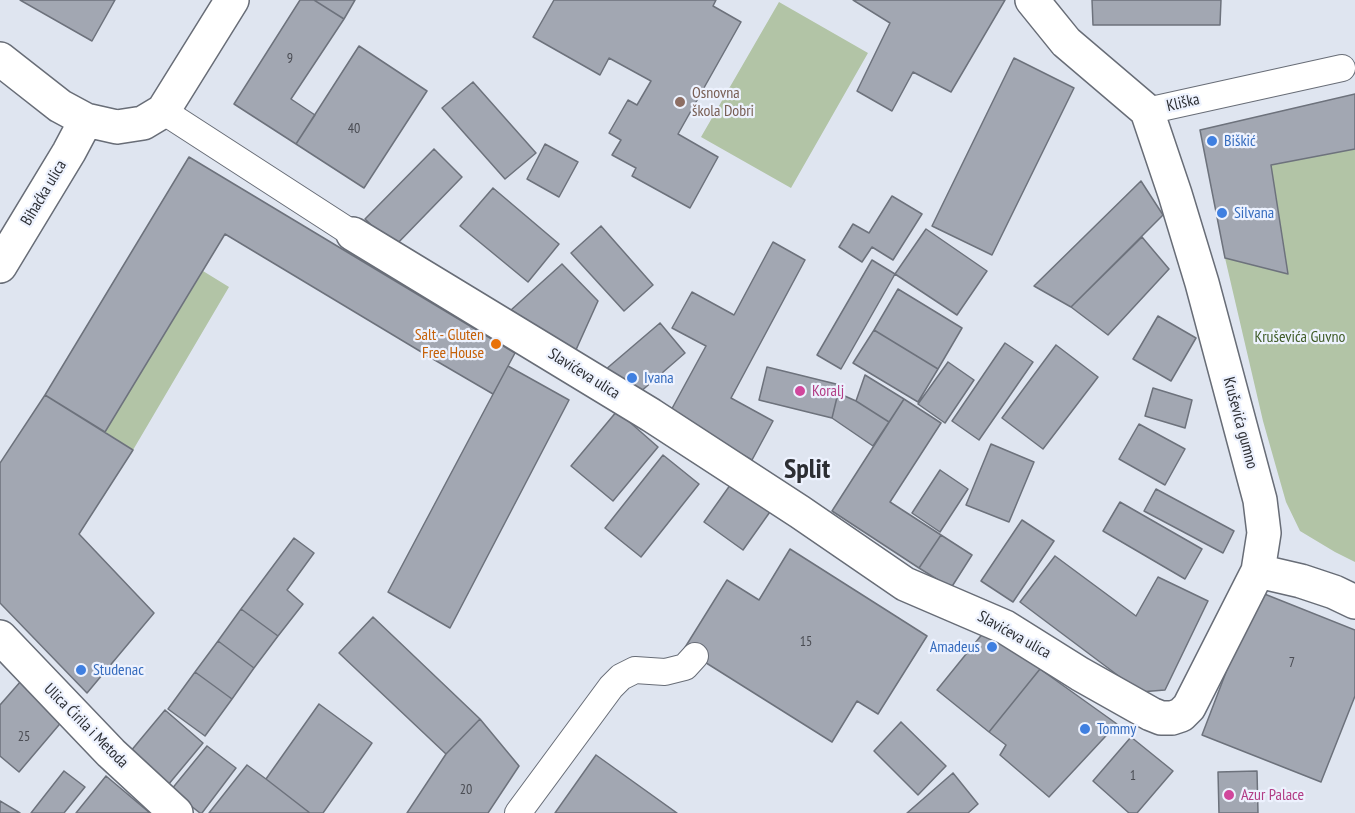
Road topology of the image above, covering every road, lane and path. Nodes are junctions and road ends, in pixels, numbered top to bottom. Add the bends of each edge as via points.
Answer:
1 (232, 0) edge
2 (1032, 0) edge
3 (0, 59) edge
4 (1342, 68) dead end
5 (163, 111) junction
6 (1147, 111) junction
7 (86, 120) junction
8 (353, 234) joint
9 (0, 266) edge
10 (1258, 571) junction
11 (1355, 602) edge
12 (0, 637) edge
13 (695, 656) dead end
14 (1172, 718) joint
15 (176, 813) edge
16 (518, 813) edge

1 - 5 street
2 - 6 street, Kliška via 1066,42
3 - 7 street via 60,106
4 - 6 lane, Kliška
5 - 7 street via 143,123 117,127
5 - 8 lane, Slavićeva ulica
6 - 10 street, Kruševića gumno via 1202,283 1260,500 1264,533
7 - 9 street, Bihaćka ulica
8 - 14 street, Slavićeva ulica via 651,415 905,584 1005,627 1151,714
10 - 11 street via 1301,581
10 - 14 street, Kruševića gumno via 1190,707
12 - 15 street, Ulica Ćirila i Metoda via 111,753
13 - 16 lane via 685,667 665,672 634,670 621,677

